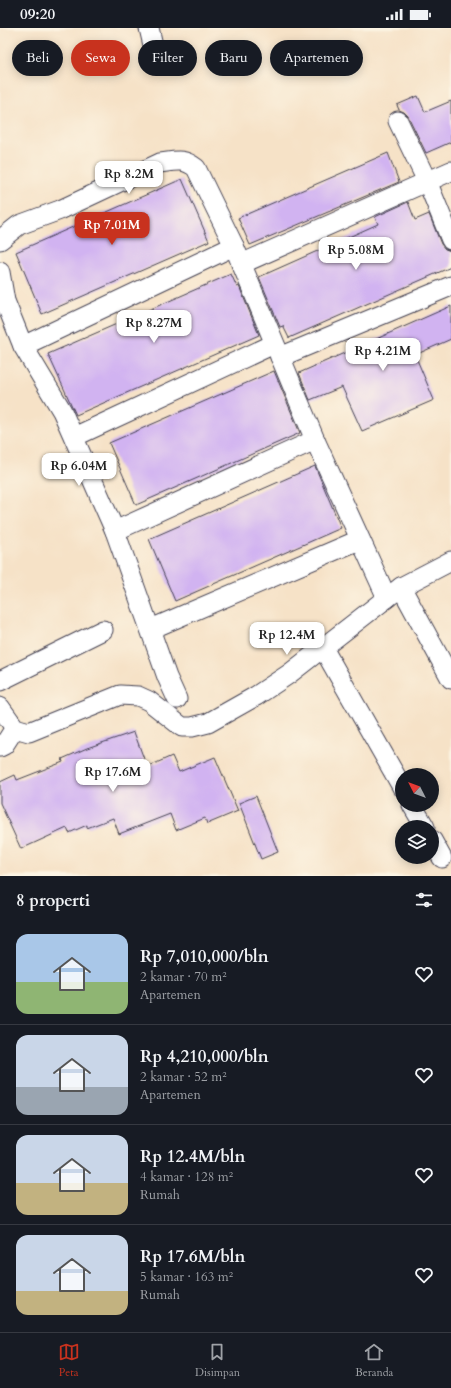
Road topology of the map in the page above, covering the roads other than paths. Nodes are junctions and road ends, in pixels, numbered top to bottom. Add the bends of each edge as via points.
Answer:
1 (149, 28) edge
2 (152, 40) edge
3 (398, 122) dead end
4 (451, 171) edge
5 (427, 181) junction
6 (0, 240) edge
7 (451, 240) edge
8 (234, 246) junction
9 (241, 264) junction
10 (0, 272) edge
11 (451, 286) edge
12 (2, 302) edge
13 (23, 346) junction
14 (277, 350) junction
15 (74, 437) junction
16 (315, 440) junction
17 (115, 531) junction
18 (359, 540) junction
19 (451, 561) edge
20 (394, 592) junction
21 (151, 629) junction
22 (103, 630) dead end
23 (323, 648) junction
24 (451, 679) edge
25 (0, 681) edge
26 (177, 699) dead end
27 (0, 707) edge
28 (15, 728) junction
29 (0, 747) edge
30 (395, 775) edge
31 (439, 853) edge
32 (442, 858) dead end

1 - 2 street
3 - 5 street
4 - 5 street
5 - 7 street
5 - 9 street
6 - 8 street via 19,224 60,210 160,163 177,160 188,162 196,168
8 - 9 street
8 - 13 street
9 - 14 street
10 - 12 street
11 - 14 street
12 - 13 street
13 - 15 street via 62,411
14 - 15 street
14 - 16 street
15 - 17 street
16 - 17 street
16 - 18 street
17 - 21 street
18 - 20 street
18 - 21 street
19 - 20 street
20 - 23 street
20 - 24 street
21 - 26 street
22 - 25 street
23 - 28 street via 256,696 208,724 182,727 149,701 138,696 120,695 28,732
23 - 30 street
27 - 28 street
28 - 29 street
31 - 32 street

